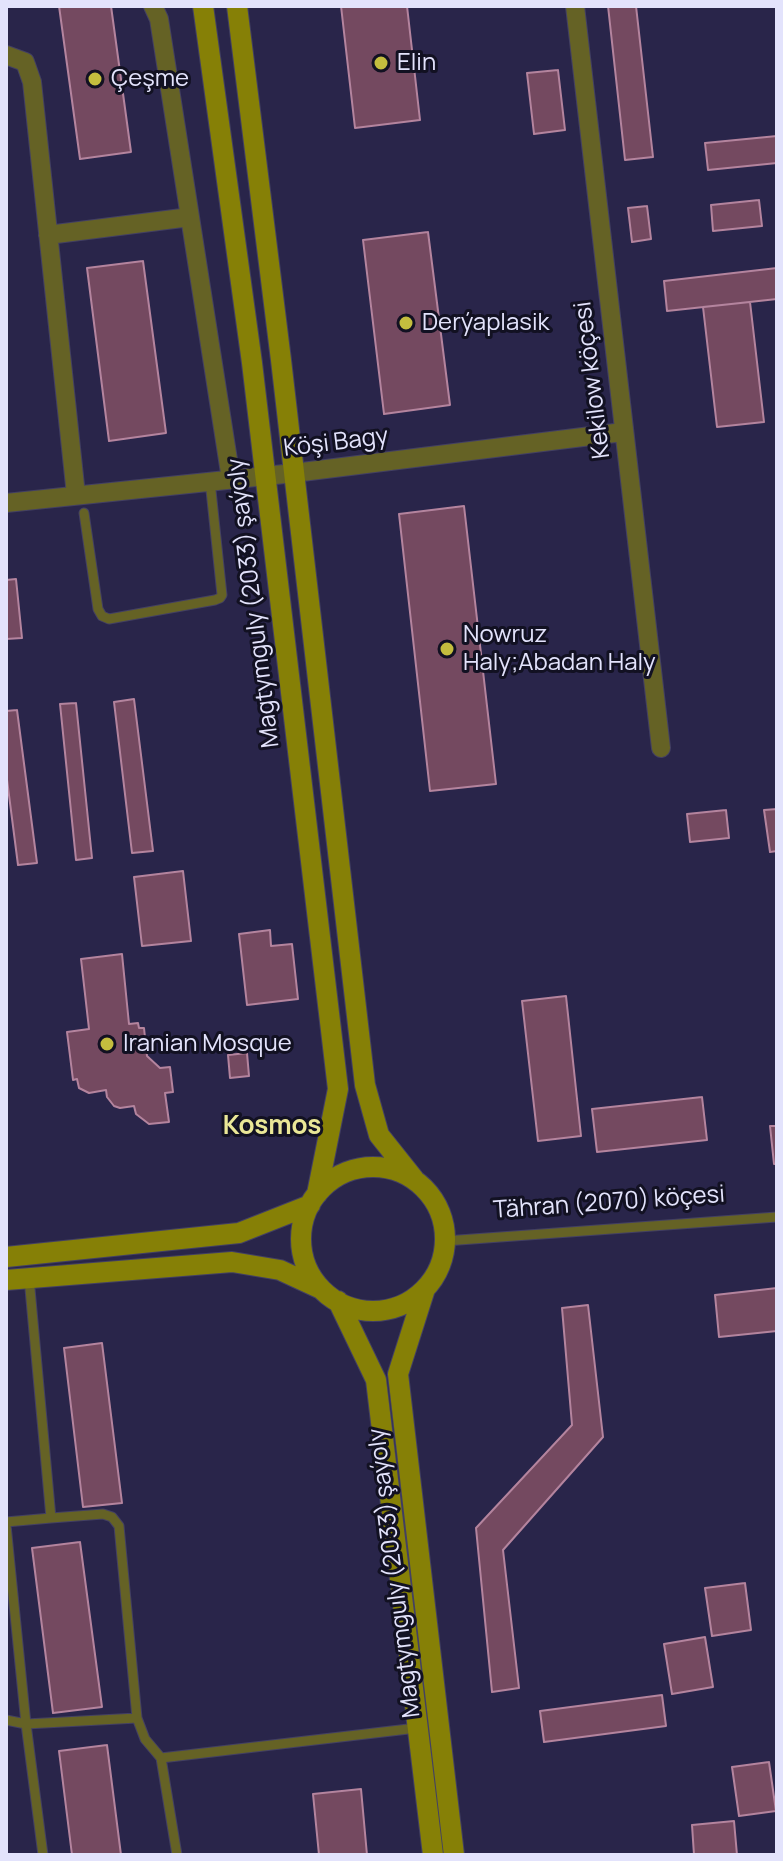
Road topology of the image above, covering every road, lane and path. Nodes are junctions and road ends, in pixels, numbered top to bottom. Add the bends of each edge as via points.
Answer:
1 (153, 6) edge
2 (193, 6) edge
3 (203, 6) edge
4 (237, 6) edge
5 (252, 6) edge
6 (575, 6) edge
7 (6, 55) edge
8 (245, 69) junction
9 (213, 75) junction
10 (190, 217) junction
11 (48, 235) junction
12 (623, 432) junction
13 (294, 473) junction
14 (265, 476) junction
15 (231, 479) junction
16 (210, 481) junction
17 (76, 495) junction
18 (6, 503) edge
19 (84, 513) dead end
20 (661, 748) dead end
21 (414, 1179) junction
22 (314, 1199) junction
23 (777, 1217) edge
24 (445, 1241) junction
25 (6, 1257) edge
26 (29, 1278) junction
27 (6, 1280) edge
28 (425, 1289) junction
29 (330, 1295) junction
30 (51, 1518) junction
31 (6, 1523) edge
32 (137, 1718) junction
33 (6, 1720) edge
34 (26, 1724) junction
35 (417, 1728) junction
36 (161, 1758) junction
37 (43, 1855) edge
38 (177, 1855) edge
39 (433, 1855) edge
40 (454, 1855) edge

1 - 10 street
2 - 9 main road
3 - 9 main road, Magtymguly (2033) şaýoly
4 - 8 main road
5 - 8 main road
6 - 12 street, Kekilow köçesi
7 - 11 street via 25,62 32,82
8 - 13 main road
9 - 14 main road, Magtymguly (2033) şaýoly
10 - 11 street
10 - 15 street
11 - 17 street
12 - 13 street, Köşi Bagy
12 - 20 street, Kekilow köçesi
13 - 14 street, Köşi Bagy
13 - 21 main road via 365,1085 379,1135
14 - 15 street, Köşi Bagy
14 - 22 main road, Magtymguly (2033) şaýoly via 338,1089
15 - 16 street, Köşi Bagy
16 - 17 street, Köşi Bagy
16 - 19 lane via 222,595 215,600 102,616
17 - 18 street, Köşi Bagy
21 - 22 main road via 389,1168 363,1167 337,1176
21 - 24 main road via 440,1212
22 - 25 main road via 239,1233
22 - 29 main road via 301,1242 307,1267
23 - 24 lane, Tähran (2070) köçesi
24 - 28 main road via 440,1267
26 - 27 main road
26 - 29 main road via 232,1262 280,1270
26 - 30 lane
28 - 29 main road via 390,1309 363,1310
28 - 40 main road, Magtymguly (2033) şaýoly via 398,1374
29 - 35 main road, Magtymguly (2033) şaýoly via 376,1380
30 - 31 lane
30 - 32 lane via 103,1514 119,1526
31 - 34 lane
32 - 34 lane
32 - 36 lane
33 - 34 lane
34 - 37 lane
35 - 36 lane
35 - 39 main road, Magtymguly (2033) şaýoly
36 - 38 lane

